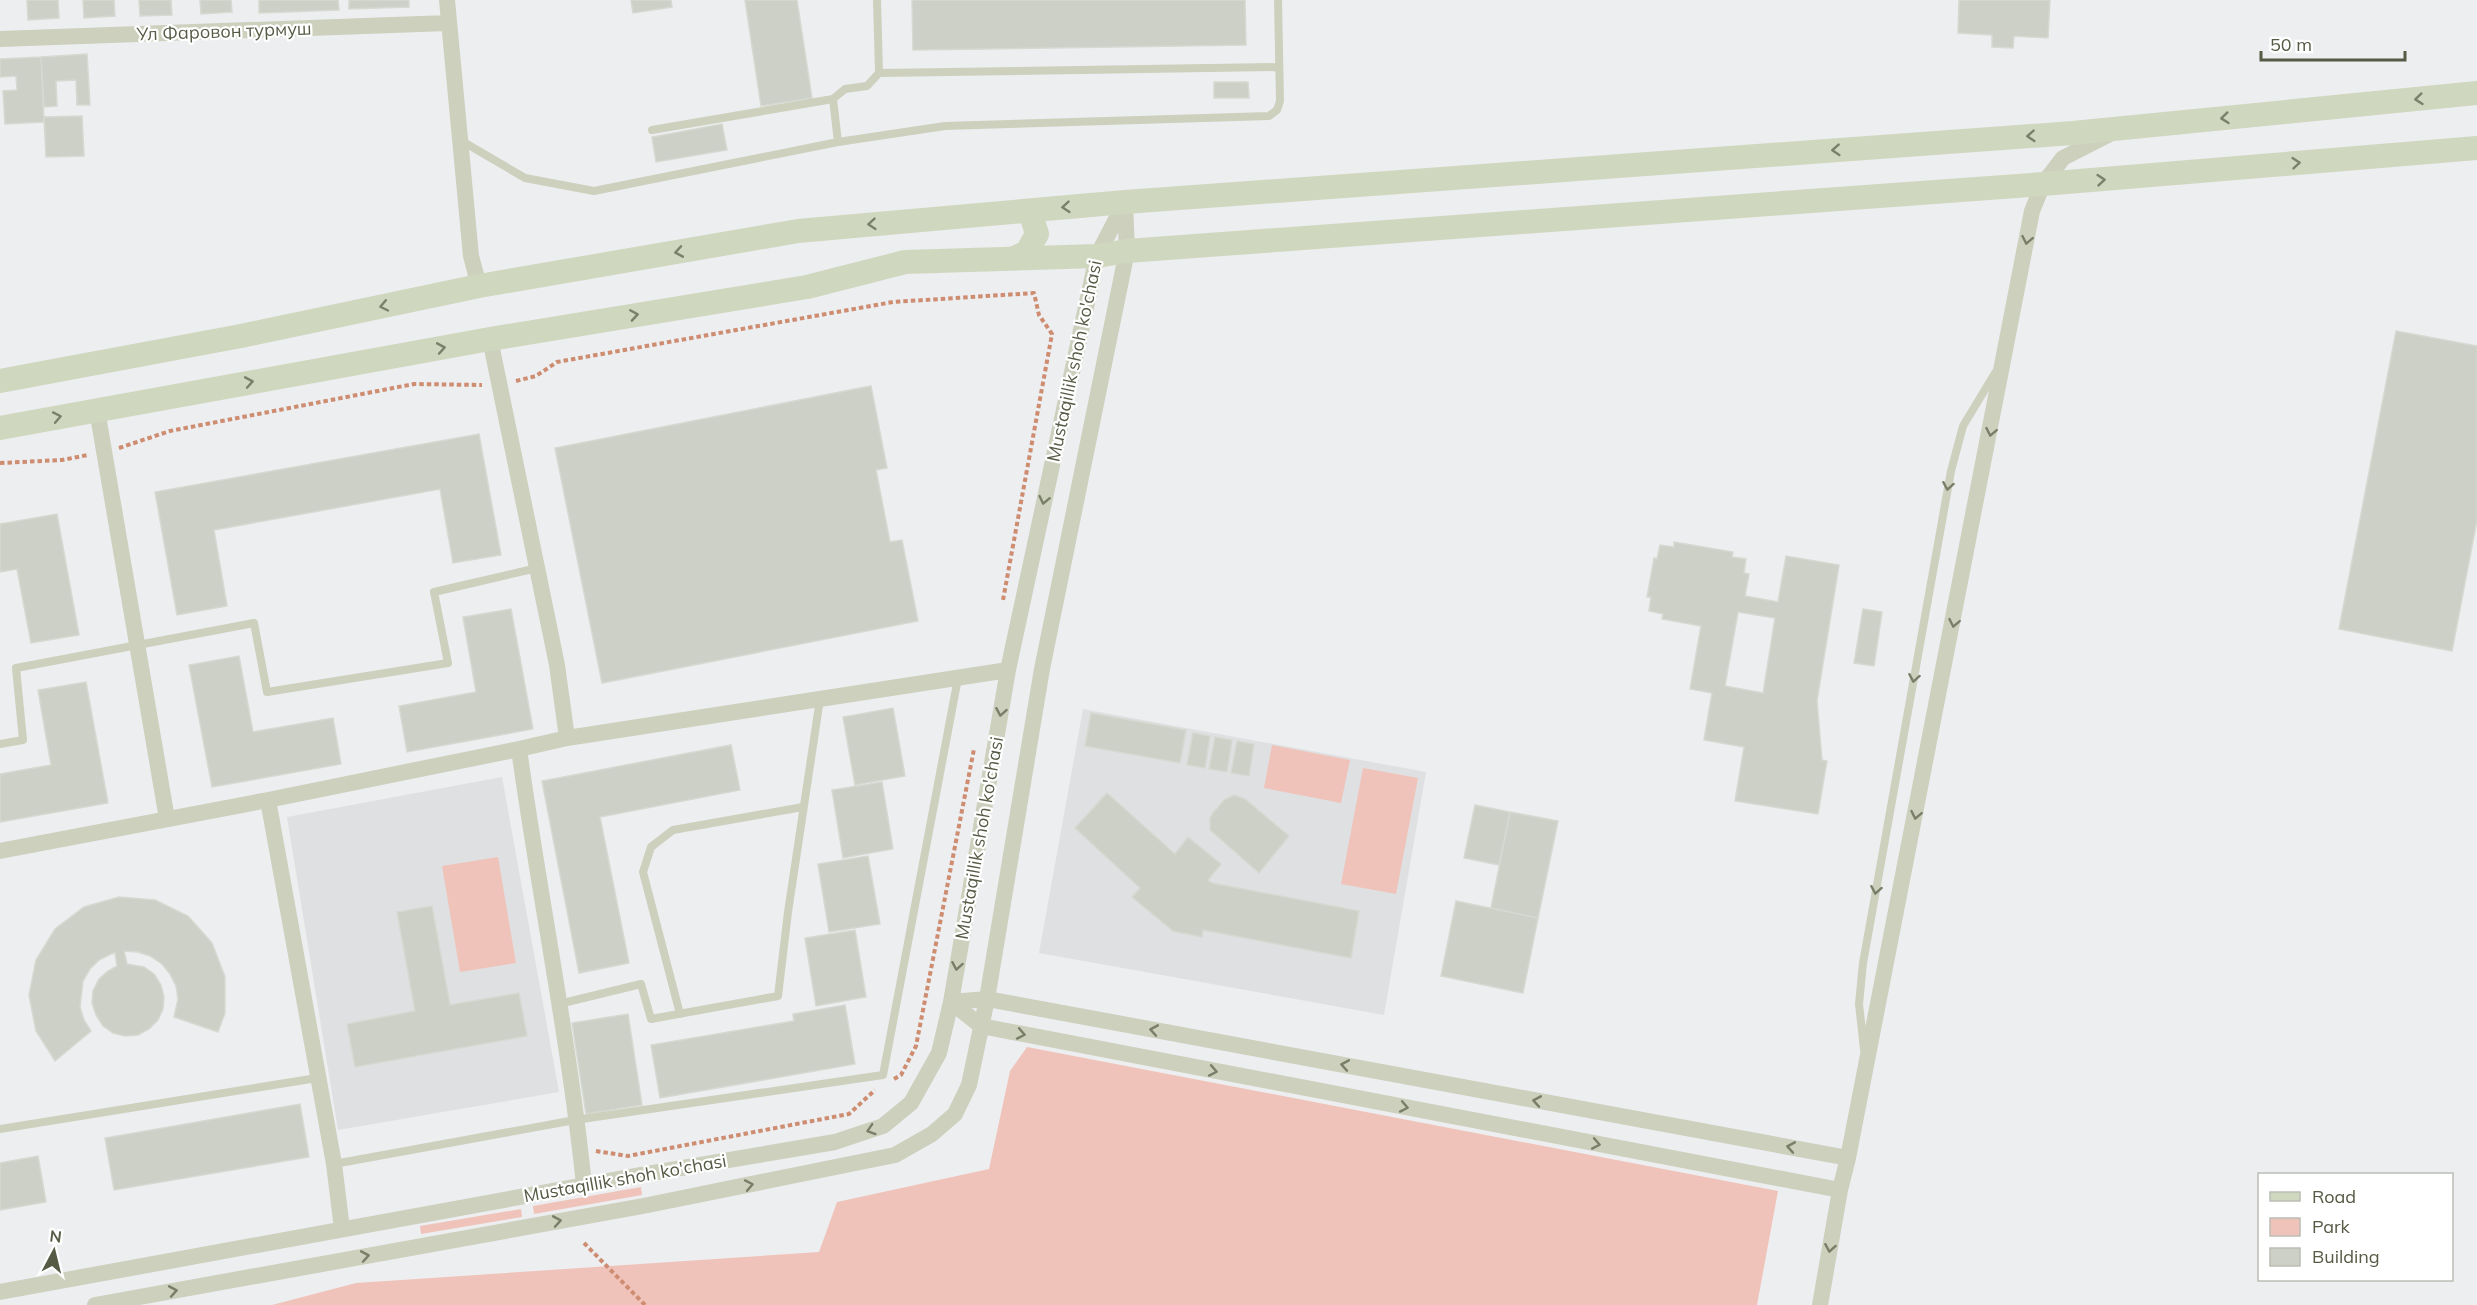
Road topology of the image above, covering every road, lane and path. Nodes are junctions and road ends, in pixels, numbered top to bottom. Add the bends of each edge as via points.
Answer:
1 (447, 0) edge
2 (877, 0) edge
3 (1278, 0) edge
4 (448, 23) junction
5 (0, 39) edge
6 (1279, 67) junction
7 (879, 73) junction
8 (2477, 93) edge
9 (833, 99) junction
10 (2121, 128) junction
11 (652, 130) dead end
12 (459, 140) junction
13 (838, 142) junction
14 (2477, 148) edge
15 (2043, 184) junction
16 (1125, 202) junction
17 (1030, 211) junction
18 (1127, 251) junction
19 (1097, 256) junction
20 (1012, 259) junction
21 (479, 286) junction
22 (490, 339) junction
23 (2005, 357) junction
24 (0, 381) edge
25 (501, 384) junction
26 (97, 410) junction
27 (0, 428) edge
28 (104, 452) junction
29 (0, 463) edge
30 (537, 568) junction
31 (1002, 603) dead end
32 (137, 646) junction
33 (1008, 670) junction
34 (958, 678) junction
35 (820, 699) junction
36 (567, 738) junction
37 (976, 743) dead end
38 (0, 744) edge
39 (519, 749) junction
40 (268, 800) junction
41 (803, 807) junction
42 (167, 819) junction
43 (0, 850) edge
44 (987, 999) junction
45 (951, 1002) junction
46 (558, 1004) junction
47 (680, 1014) junction
48 (981, 1026) junction
49 (1866, 1070) junction
50 (317, 1078) junction
51 (886, 1083) dead end
52 (879, 1087) dead end
53 (575, 1120) junction
54 (0, 1129) edge
55 (580, 1149) junction
56 (1848, 1158) junction
57 (334, 1164) junction
58 (584, 1185) junction
59 (1840, 1190) junction
60 (342, 1229) junction
61 (584, 1243) dead end
62 (0, 1292) edge
63 (95, 1305) edge
64 (645, 1305) edge
65 (1820, 1305) edge

1 - 4 street
2 - 7 lane
3 - 6 lane
4 - 5 street, Ул Фаровон турмуш
4 - 12 street
6 - 7 lane
6 - 13 lane via 1280,101 1269,116 945,126
7 - 9 lane via 867,86 845,89
8 -> 10 street
9 - 11 lane
9 - 13 lane
10 - 15 street via 2063,158
10 -> 16 street
12 - 13 lane via 525,178 594,191
12 - 21 street via 471,256
15 -> 14 street
15 - 18 street
15 -> 23 street via 2032,211
16 -> 17 street
16 - 18 street, Mustaqillik shoh ko'chasi
16 - 19 street, Mustaqillik shoh ko'chasi
17 - 20 street via 1037,234 1027,252
17 -> 21 street via 798,231
18 - 19 street
18 - 44 street, Mustaqillik shoh ko'chasi via 1042,669
19 - 20 street
19 -> 33 street, Mustaqillik shoh ko'chasi
22 -> 20 street via 807,287 905,262
21 -> 24 street
22 - 25 street
26 -> 22 street
23 -> 49 street
23 -> 49 lane via 1963,426 1951,471 1863,963 1859,1004
25 - 28 path via 414,384 170,431
25 - 30 street
25 - 31 path via 536,376 557,362 892,302 1034,292 1039,315 1052,334
27 -> 26 street
26 - 28 street
28 - 29 path via 63,460
28 - 32 street
30 - 32 lane via 434,592 448,663 267,692 254,623
30 - 36 street
32 - 38 lane via 16,668 23,740
32 - 42 street
33 - 34 street
33 -> 45 street, Mustaqillik shoh ko'chasi
34 - 35 street
34 - 53 lane via 883,1075
35 - 36 street
35 - 41 lane
36 - 39 street
37 - 51 path via 916,1046 901,1076
39 - 40 street
39 - 46 street
40 - 42 street
40 - 50 street
41 - 47 lane via 778,996
41 - 47 lane via 673,830 651,847 643,872
42 - 43 street
44 - 45 street
44 - 48 street, Mustaqillik shoh ko'chasi
56 -> 44 street
45 - 48 street
45 -> 58 street, Mustaqillik shoh ko'chasi via 939,1053 911,1103 883,1126 835,1142
46 - 47 lane via 641,984 651,1019
46 - 53 street
48 -> 59 street
63 -> 48 street, Mustaqillik shoh ko'chasi via 643,1206 895,1155 932,1134 955,1114 969,1085
49 - 56 street
50 - 54 lane
50 - 57 street
52 - 55 path via 849,1114 628,1156
53 - 55 street
53 - 57 lane
55 - 58 street
56 - 59 street
57 - 60 street
58 - 60 street, Mustaqillik shoh ko'chasi
59 -> 65 street
60 - 62 street, Mustaqillik shoh ko'chasi
61 - 64 path

